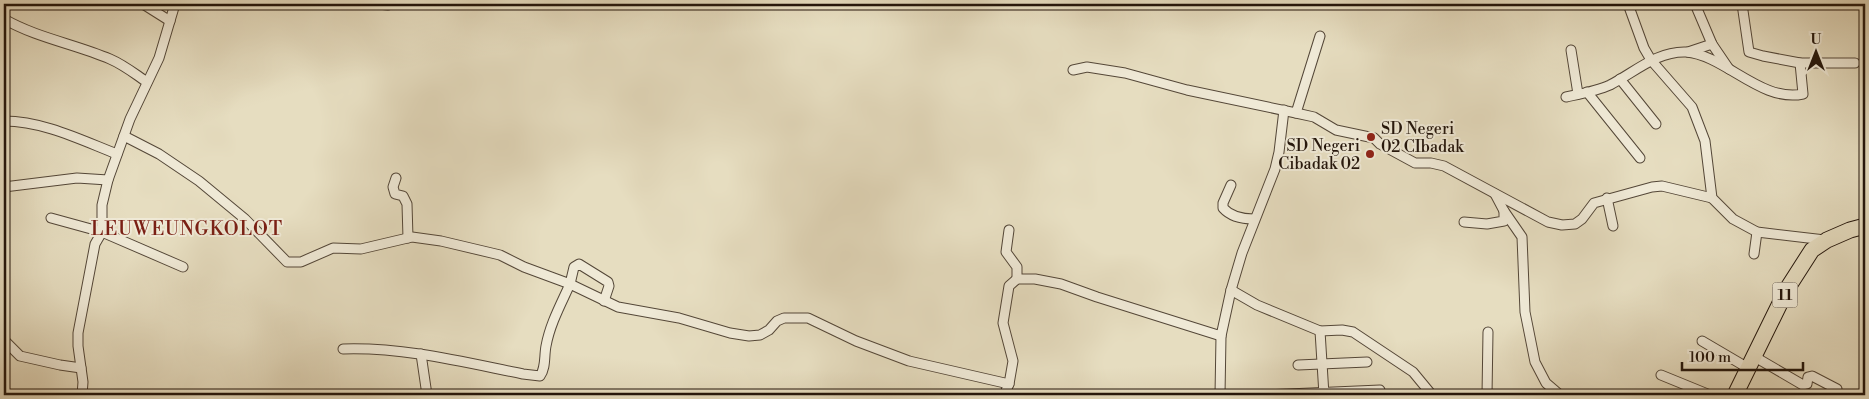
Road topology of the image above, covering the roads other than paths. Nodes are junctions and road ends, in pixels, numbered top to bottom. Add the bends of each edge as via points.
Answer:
1 (143, 4) edge
2 (176, 4) edge
3 (378, 4) edge
4 (1628, 4) edge
5 (1695, 4) edge
6 (1742, 4) edge
7 (388, 5) edge
8 (4, 19) edge
9 (170, 21) junction
10 (1320, 36) dead end
11 (1712, 44) junction
12 (1571, 50) dead end
13 (1688, 52) junction
14 (1652, 60) junction
15 (1800, 63) junction
16 (1855, 63) dead end
17 (1073, 70) dead end
18 (1731, 71) junction
19 (1620, 79) junction
20 (147, 82) junction
21 (1582, 93) junction
22 (1566, 97) dead end
23 (1284, 110) junction
24 (1296, 112) junction
25 (4, 121) edge
26 (1656, 124) dead end
27 (124, 136) junction
28 (117, 154) junction
29 (1640, 158) dead end
30 (396, 178) dead end
31 (108, 180) junction
32 (1231, 185) dead end
33 (4, 187) edge
34 (1495, 193) junction
35 (1607, 198) junction
36 (1712, 198) junction
37 (1504, 210) junction
38 (51, 218) dead end
39 (1254, 219) junction
40 (1464, 222) dead end
41 (1614, 226) dead end
42 (1865, 226) edge
43 (1009, 230) dead end
44 (102, 232) junction
45 (1757, 232) junction
46 (408, 238) junction
47 (1827, 240) junction
48 (1754, 254) dead end
49 (183, 267) dead end
50 (1017, 278) junction
51 (570, 284) junction
52 (1231, 290) junction
53 (604, 301) junction
54 (1320, 331) junction
55 (1488, 332) dead end
56 (1221, 336) junction
57 (4, 340) edge
58 (1702, 341) dead end
59 (343, 349) dead end
60 (421, 354) junction
61 (1367, 362) dead end
62 (1752, 362) junction
63 (1322, 363) junction
64 (1298, 365) dead end
65 (81, 368) junction
66 (1661, 375) dead end
67 (1009, 384) junction
68 (1837, 389) dead end
69 (1380, 390) dead end
70 (1324, 394) edge
71 (82, 395) edge
72 (427, 395) edge
73 (1004, 395) edge
74 (1220, 395) edge
75 (1265, 395) edge
76 (1432, 395) edge
77 (1487, 395) edge
78 (1560, 395) edge
79 (1710, 395) edge
80 (1735, 395) edge

1 - 9 street
2 - 9 street
3 - 7 street
4 - 14 street via 1644,48
5 - 11 street
6 - 15 street via 1749,52
8 - 20 street via 108,58
9 - 20 street via 159,58
10 - 24 street
11 - 13 street
11 - 18 street
12 - 21 street
13 - 14 street via 1669,53
13 - 18 street
14 - 19 street
14 - 36 street via 1692,107 1705,142
15 - 16 street
15 - 18 street via 1803,94 1796,95 1772,91
17 - 23 street via 1087,67 1125,73
19 - 21 street
19 - 26 street
20 - 27 street
21 - 22 street
21 - 29 street
23 - 24 street
23 - 39 street via 1277,161 1268,191
24 - 34 street via 1314,117 1336,130 1374,138 1415,163 1444,166
25 - 28 street via 62,133
27 - 28 street
27 - 46 street via 159,154 199,181 244,219 287,262 301,262 333,248 361,250
28 - 31 street
30 - 46 street via 395,194 403,196 407,204
31 - 33 street via 77,178
31 - 44 street via 102,206
32 - 39 street via 1223,208 1243,219
34 - 35 street via 1548,222 1562,225 1575,224 1594,202
34 - 37 street
35 - 36 street via 1662,186
35 - 41 street
36 - 45 street via 1733,219
37 - 40 street via 1504,221 1487,224
37 - 78 street via 1522,237 1525,312 1535,362 1546,383
38 - 44 street
39 - 52 street
42 - 47 highway, 11
43 - 50 street via 1006,252 1017,267
44 - 49 street
44 - 65 street via 95,244 80,319 78,346
45 - 47 street
45 - 48 street
46 - 51 street via 441,240 500,255 524,268
47 - 62 highway, 11 via 1812,250 1800,267
50 - 56 street via 1061,284
50 - 67 street via 1009,286 1003,323 1013,361
51 - 53 street
51 - 53 street via 574,267 579,264 608,282
51 - 60 street via 552,323 540,376
52 - 54 street via 1257,305
52 - 56 street
53 - 67 street via 618,307 680,318 749,336 760,336 784,318 808,318 909,361
54 - 63 street
54 - 76 street via 1353,332 1413,372
55 - 77 street
56 - 74 street
57 - 65 street via 20,356
58 - 62 street
59 - 60 street via 368,348
60 - 72 street
61 - 63 street
62 - 68 street via 1803,385 1812,376
62 - 80 highway, 11
63 - 64 street
63 - 70 street
65 - 71 street
66 - 79 street
67 - 73 street
69 - 70 street
70 - 75 street

